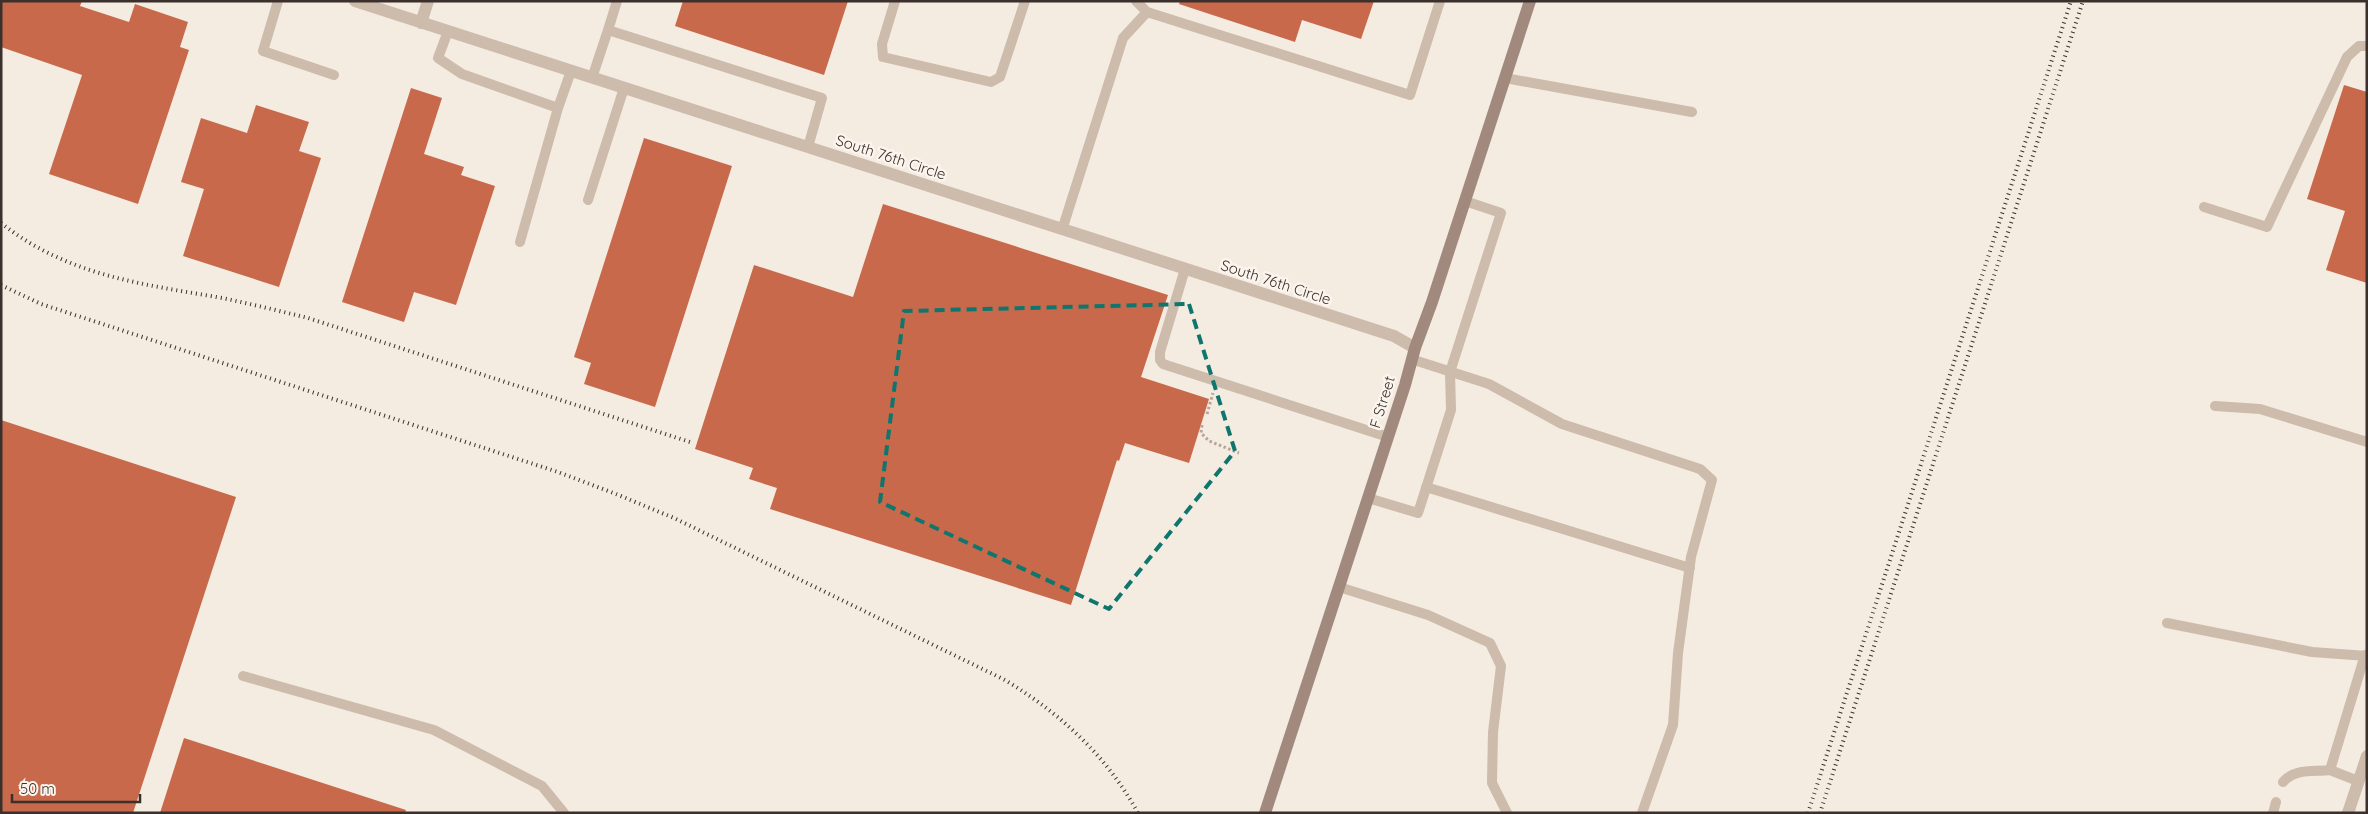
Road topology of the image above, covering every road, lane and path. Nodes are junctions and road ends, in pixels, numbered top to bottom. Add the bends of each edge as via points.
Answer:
1 (278, 1) edge
2 (356, 1) edge
3 (428, 1) edge
4 (618, 1) edge
5 (895, 1) edge
6 (1026, 1) edge
7 (1136, 1) edge
8 (1440, 1) edge
9 (1530, 1) edge
10 (1147, 12) junction
11 (422, 23) junction
12 (608, 30) junction
13 (448, 31) junction
14 (2367, 46) edge
15 (570, 71) junction
16 (334, 75) dead end
17 (592, 78) junction
18 (1505, 78) junction
19 (624, 88) junction
20 (558, 108) junction
21 (1692, 112) dead end
22 (808, 147) junction
23 (588, 200) dead end
24 (1465, 201) junction
25 (2204, 207) dead end
26 (1062, 230) junction
27 (520, 242) dead end
28 (1185, 270) junction
29 (1413, 354) junction
30 (1450, 372) junction
31 (1214, 390) dead end
32 (2214, 406) dead end
33 (1207, 414) dead end
34 (1202, 425) dead end
35 (1388, 437) junction
36 (2367, 442) edge
37 (1239, 453) dead end
38 (1426, 486) junction
39 (1368, 498) junction
40 (1690, 568) junction
41 (1339, 587) junction
42 (2167, 623) dead end
43 (2366, 655) edge
44 (243, 676) dead end
45 (2367, 756) edge
46 (2330, 770) junction
47 (2358, 781) junction
48 (2283, 782) dead end
49 (564, 813) edge
50 (1265, 813) edge
51 (1507, 813) edge
52 (1642, 813) edge
53 (2348, 813) edge

1 - 16 lane via 263,52
2 - 11 street, South 76th Circle
3 - 11 street
4 - 12 lane
5 - 6 lane via 882,44 883,57 991,82 1000,77
7 - 10 lane
8 - 10 lane via 1410,95
9 - 18 street, F Street
10 - 26 lane via 1124,38
11 - 13 street, South 76th Circle
12 - 17 lane
12 - 22 lane via 822,98
13 - 15 street, South 76th Circle
13 - 20 lane via 438,58 462,74
14 - 25 lane via 2360,46 2347,57 2267,227
15 - 17 street, South 76th Circle
15 - 20 lane
17 - 19 street, South 76th Circle
18 - 21 lane
18 - 24 street, F Street
19 - 22 street, South 76th Circle
19 - 23 lane
20 - 27 lane
22 - 26 street, South 76th Circle
24 - 29 street, F Street
24 - 30 lane via 1501,213
26 - 28 street, South 76th Circle
28 - 29 street, South 76th Circle via 1394,336
28 - 35 lane via 1160,352 1163,364
29 - 30 lane
29 - 35 street, F Street
30 - 38 lane via 1451,410
30 - 40 lane via 1488,384 1562,424 1700,469 1712,480
31 - 33 path
32 - 36 lane via 2260,409
34 - 37 path via 1201,433 1205,438
35 - 39 street, F Street
38 - 39 lane via 1418,513
38 - 40 lane
39 - 41 street, F Street
40 - 52 lane via 1678,653 1673,725
41 - 50 street, F Street
41 - 51 lane via 1428,615 1490,642 1502,666 1492,784
42 - 43 lane via 2312,652
43 - 46 lane
44 - 49 lane via 434,730 542,786
45 - 47 street
46 - 47 lane
46 - 48 lane via 2297,772
47 - 53 street

